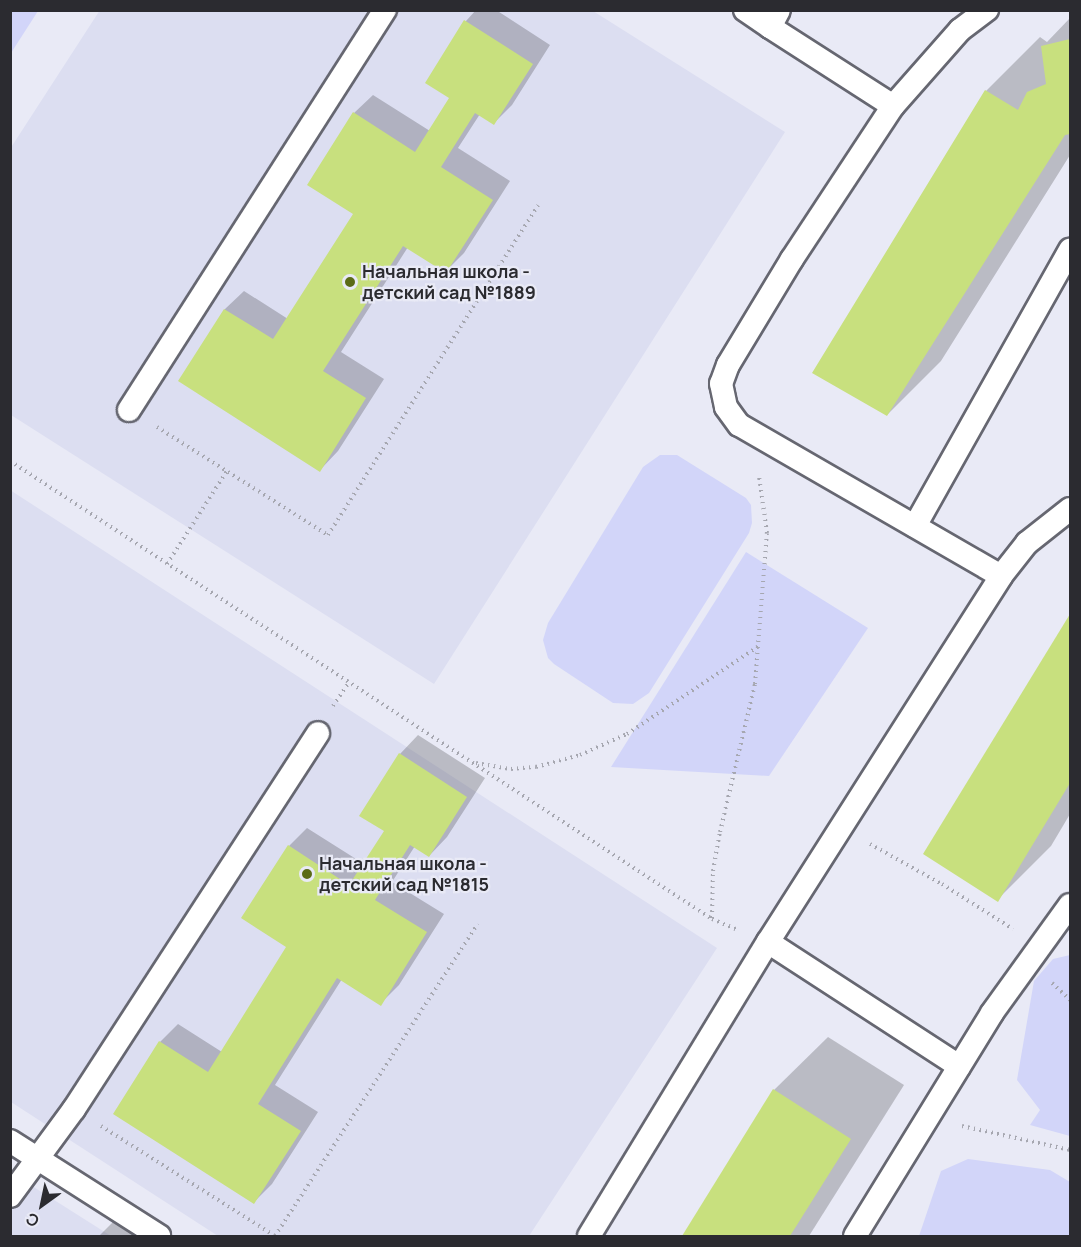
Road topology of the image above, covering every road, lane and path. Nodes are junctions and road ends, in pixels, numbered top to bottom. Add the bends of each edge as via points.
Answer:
1 (385, 10) edge
2 (745, 10) edge
3 (987, 10) edge
4 (775, 19) edge
5 (893, 106) junction
6 (538, 205) dead end
7 (1071, 250) edge
8 (129, 410) joint
9 (739, 425) junction
10 (10, 461) edge
11 (227, 471) junction
12 (1071, 509) edge
13 (915, 526) junction
14 (167, 564) junction
15 (1001, 576) junction
16 (759, 646) junction
17 (318, 733) dead end
18 (472, 762) junction
19 (841, 828) junction
20 (1071, 905) edge
21 (478, 924) dead end
22 (768, 942) junction
23 (1041, 947) junction
24 (959, 1066) junction
25 (74, 1109) junction
26 (926, 1118) junction
27 (10, 1141) edge
28 (1071, 1150) edge
29 (37, 1158) junction
30 (10, 1196) edge
31 (159, 1236) edge
32 (275, 1236) edge
33 (589, 1236) edge
34 (855, 1236) edge

1 - 8 lane
2 - 4 lane
3 - 5 lane via 960,30
4 - 5 lane
5 - 9 lane via 728,365 721,384 726,407
6 - 11 path via 328,535
7 - 13 lane
8 - 11 path
9 - 13 lane
9 - 16 path via 756,456 767,533
10 - 14 path
11 - 14 path
12 - 15 lane via 1027,543
13 - 15 lane
14 - 18 path
15 - 19 lane
16 - 18 path via 627,734 580,755 536,767
16 - 18 path via 755,684 713,871 712,919
17 - 25 lane
19 - 22 lane
19 - 23 path via 942,884
20 - 23 lane
21 - 32 path
22 - 24 lane
22 - 33 lane
23 - 24 lane
24 - 26 lane
25 - 29 lane
25 - 32 path
26 - 28 path
26 - 34 lane
27 - 29 lane
29 - 30 lane
29 - 31 lane

